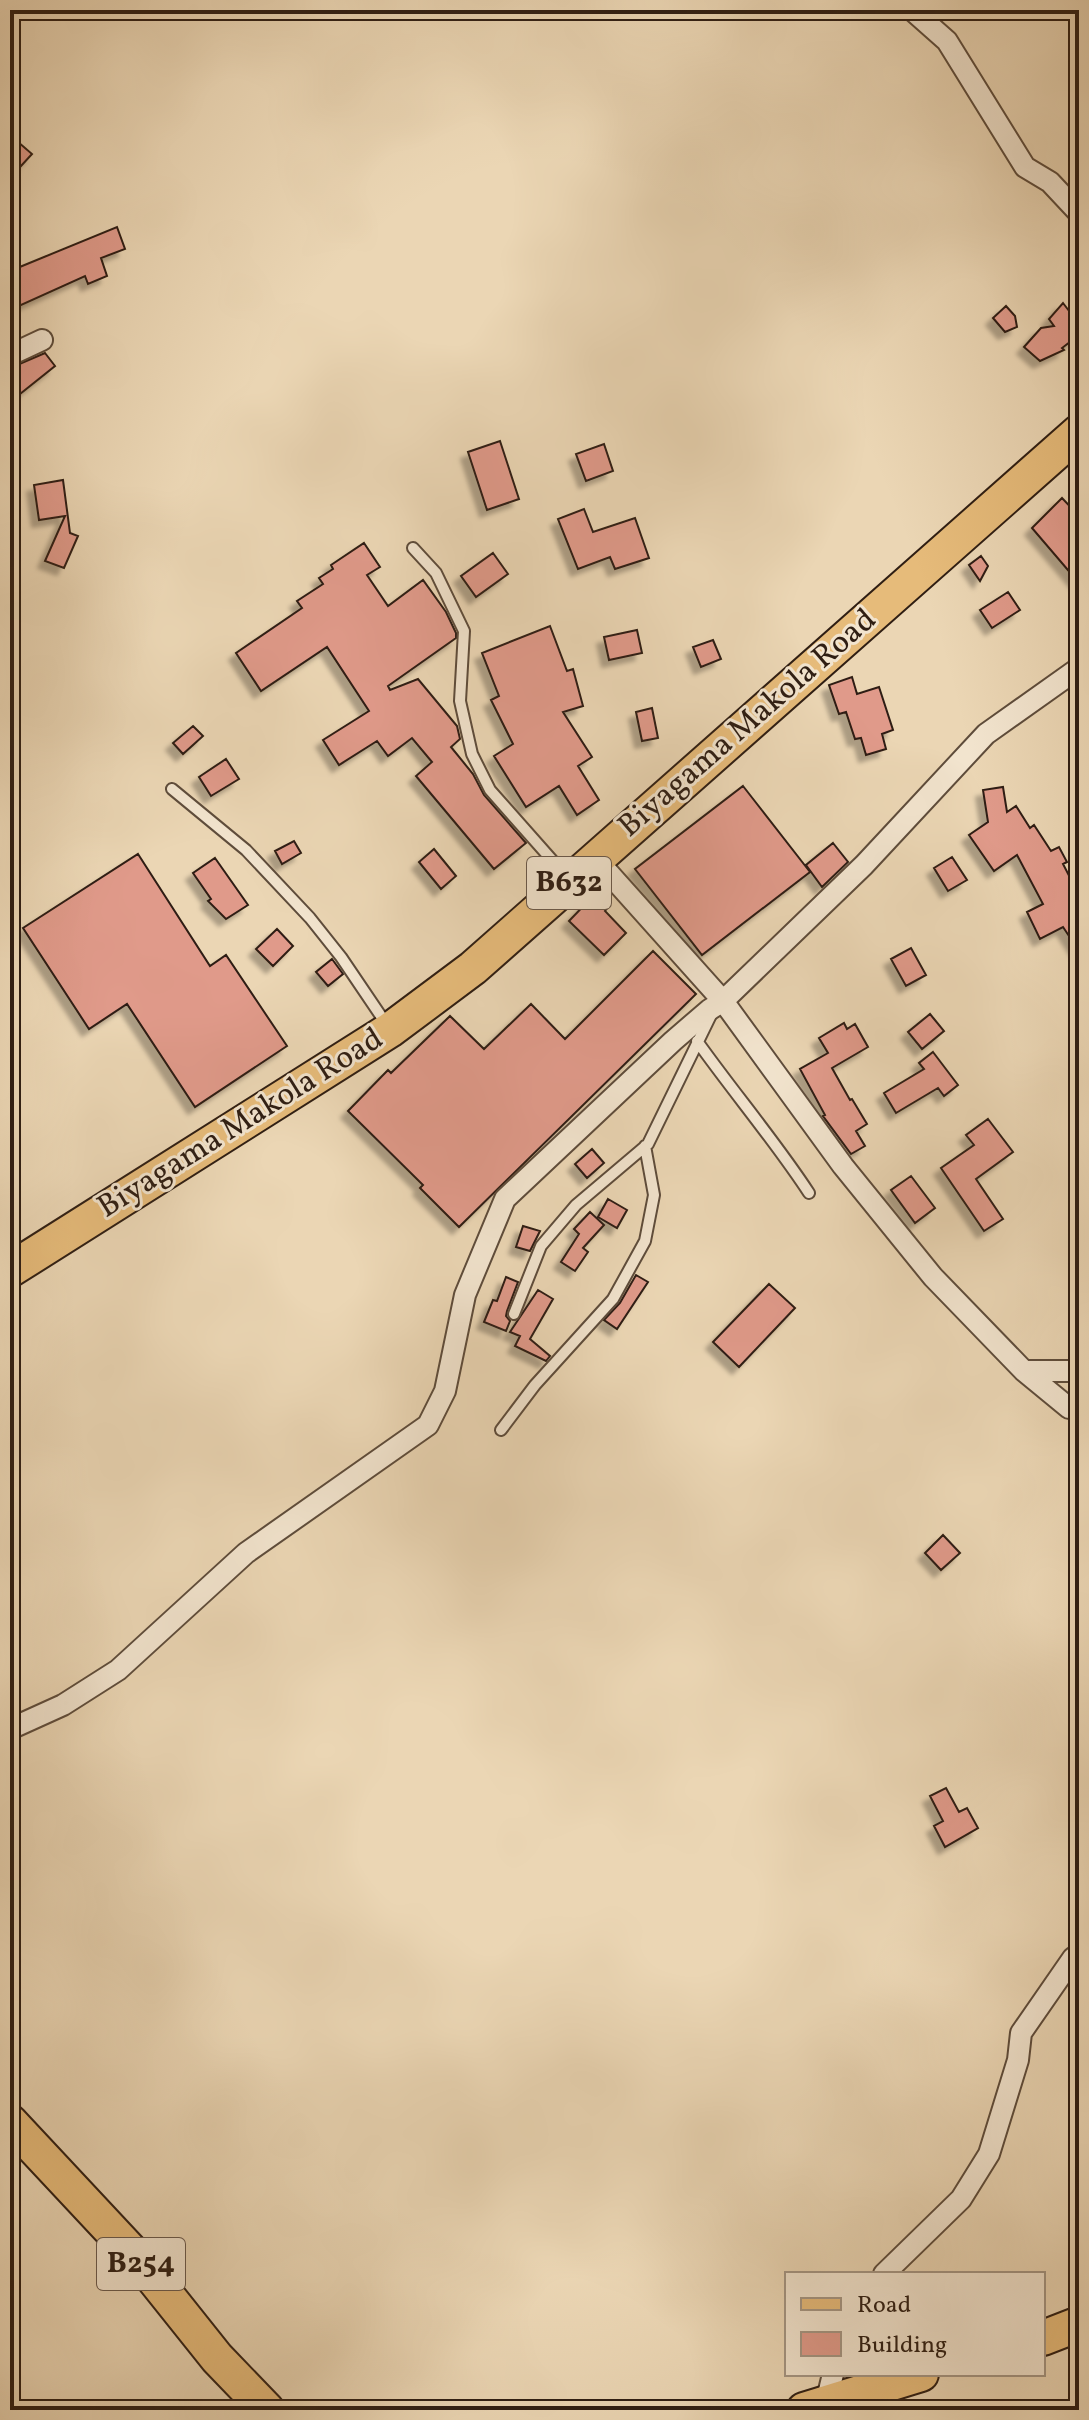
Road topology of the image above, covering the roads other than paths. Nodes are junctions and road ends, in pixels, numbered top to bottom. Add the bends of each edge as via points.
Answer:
1 (912, 10) edge
2 (1079, 213) edge
3 (42, 340) dead end
4 (10, 355) edge
5 (1079, 432) edge
6 (413, 548) dead end
7 (1079, 668) edge
8 (172, 789) dead end
9 (584, 870) junction
10 (719, 1004) junction
11 (390, 1030) junction
12 (697, 1041) junction
13 (645, 1146) junction
14 (809, 1193) dead end
15 (10, 1270) edge
16 (514, 1314) dead end
17 (1024, 1371) junction
18 (1079, 1371) edge
19 (1069, 1408) dead end
20 (501, 1430) dead end
21 (10, 1729) edge
22 (1079, 1954) edge
23 (10, 2122) edge
24 (886, 2272) edge
25 (1079, 2324) edge
26 (1045, 2337) edge
27 (912, 2376) edge
28 (821, 2396) edge
29 (267, 2410) edge

1 - 2 street via 947,41 1025,167 1050,182
3 - 4 street
5 - 9 main road, Biyagama Makola Road / B632
6 - 9 lane via 436,573 464,631 460,701 472,754 490,790
7 - 10 street via 986,734 864,865
8 - 11 lane via 246,850 310,918
9 - 10 street
9 - 11 main road, Biyagama Makola Road / B632 via 473,968
10 - 12 lane
10 - 17 street via 933,1277
10 - 21 street via 505,1199 465,1295 445,1391 428,1425 246,1553 118,1670 63,1705
11 - 15 main road, Biyagama Makola Road / B632
12 - 13 lane
12 - 14 lane
13 - 16 lane via 576,1205 541,1246
13 - 20 lane via 654,1195 645,1241 613,1299
17 - 18 street
17 - 19 street
22 - 24 street via 1021,2033 1018,2060 989,2154 961,2199
23 - 29 main road, B254 via 138,2259 217,2358
25 - 26 main road
27 - 28 main road

